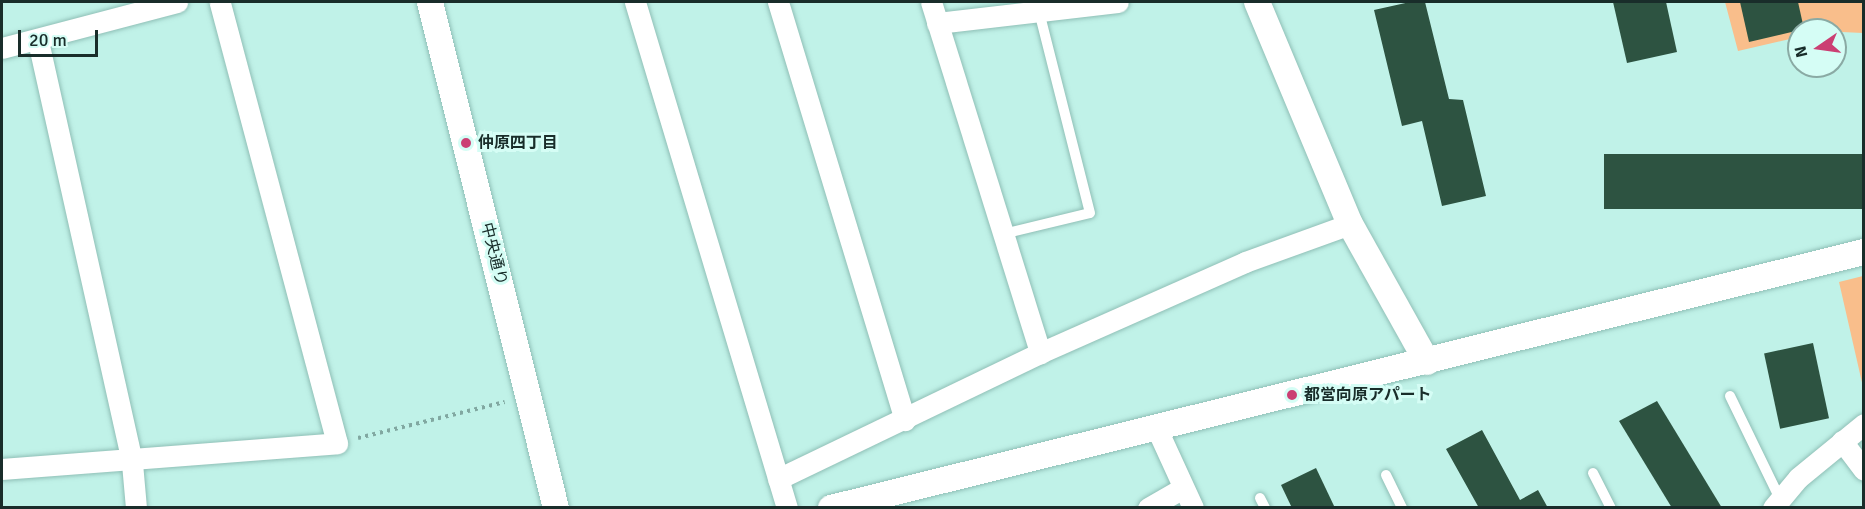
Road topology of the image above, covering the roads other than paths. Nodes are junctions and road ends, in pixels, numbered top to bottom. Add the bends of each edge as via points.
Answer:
1 (177, 2) edge
2 (220, 2) edge
3 (430, 2) edge
4 (635, 2) edge
5 (778, 2) edge
6 (931, 2) edge
7 (1118, 2) edge
8 (1257, 2) edge
9 (1039, 11) junction
10 (937, 23) junction
11 (38, 41) junction
12 (2, 48) edge
13 (1350, 225) junction
14 (1003, 234) junction
15 (1863, 252) edge
16 (1040, 353) junction
17 (1427, 362) junction
18 (1730, 396) dead end
19 (905, 420) junction
20 (1863, 424) edge
21 (1156, 428) junction
22 (1842, 441) junction
23 (132, 463) junction
24 (2, 469) edge
25 (1863, 470) edge
26 (1593, 473) dead end
27 (1386, 475) dead end
28 (778, 479) junction
29 (1183, 488) junction
30 (1776, 503) edge
31 (136, 507) edge
32 (556, 507) edge
33 (787, 507) edge
34 (831, 507) edge
35 (1148, 507) edge
36 (1193, 507) edge
37 (1402, 507) edge
38 (1611, 507) edge

1 - 11 street
2 - 23 street via 337,443
3 - 32 street, 中央通り
4 - 28 street
5 - 19 street
6 - 10 street
7 - 9 street
8 - 13 street
9 - 10 street
9 - 14 lane via 1090,213
10 - 14 street
11 - 12 street
11 - 23 street
13 - 16 street via 1245,262
13 - 17 street
14 - 16 street
15 - 17 street
16 - 19 street
17 - 21 street
18 - 30 lane
19 - 28 street
20 - 22 street
21 - 29 street
21 - 34 street
22 - 25 street
22 - 30 street
23 - 24 street
23 - 31 street
26 - 38 lane
27 - 37 lane
28 - 33 street
29 - 35 street
29 - 36 street

